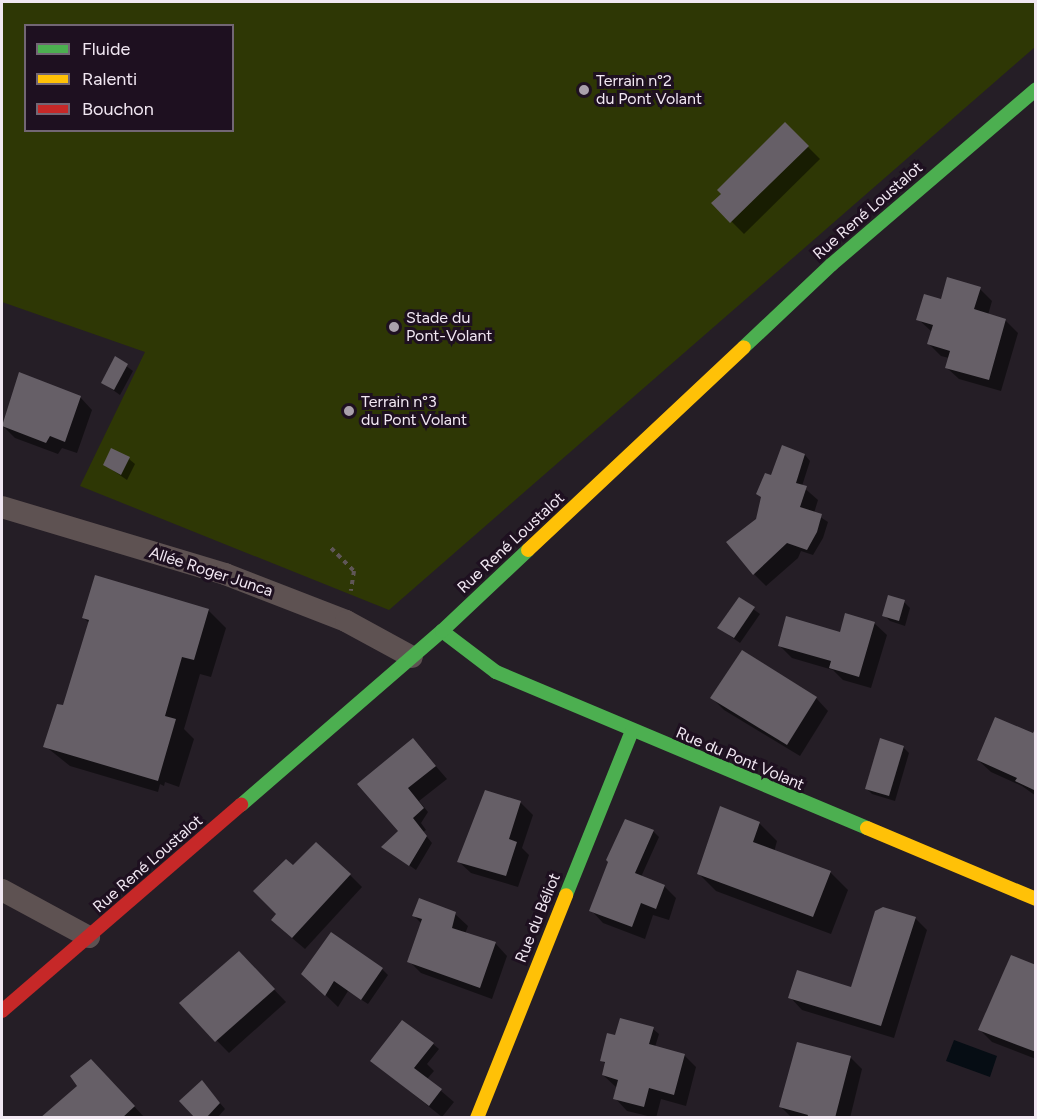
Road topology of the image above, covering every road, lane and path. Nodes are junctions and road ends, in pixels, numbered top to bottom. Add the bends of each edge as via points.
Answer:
1 (1035, 89) edge
2 (2, 507) edge
3 (331, 548) dead end
4 (346, 621) junction
5 (442, 631) junction
6 (412, 657) junction
7 (632, 731) junction
8 (2, 890) edge
9 (1035, 899) edge
10 (89, 937) junction
11 (2, 1011) edge
12 (477, 1118) edge

1 - 5 street, Rue René Loustalot via 831,264
2 - 4 lane, Allée Roger Junca via 225,574
3 - 4 path via 354,571
4 - 6 lane, Allée Roger Junca
5 - 6 street, Rue René Loustalot
5 - 7 street, Rue du Pont Volant via 496,672
6 - 10 street, Rue René Loustalot
7 - 9 street, Rue du Pont Volant
7 - 12 street, Rue du Béliot
8 - 10 lane
10 - 11 street, Rue René Loustalot

